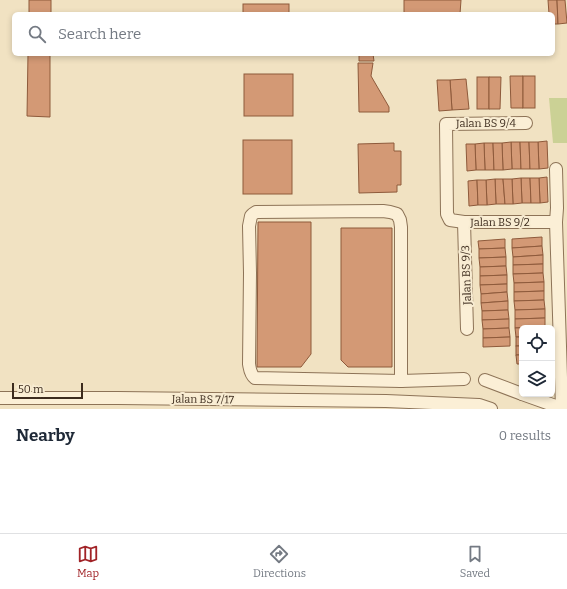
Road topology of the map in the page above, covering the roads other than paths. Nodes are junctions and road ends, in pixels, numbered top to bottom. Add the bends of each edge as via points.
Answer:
1 (526, 123) dead end
2 (556, 169) dead end
3 (447, 214) joint
4 (464, 222) junction
5 (556, 222) junction
6 (467, 330) dead end
7 (464, 380) dead end
8 (485, 380) dead end
9 (401, 381) junction
10 (519, 393) edge
11 (530, 397) edge
12 (0, 398) edge
13 (455, 406) edge
14 (491, 409) edge
15 (563, 409) edge

1 - 3 street, Jalan BS 9/4 via 446,124
2 - 5 street
3 - 4 street, Jalan BS 9/2 via 450,220
4 - 5 street, Jalan BS 9/2
4 - 6 street, Jalan BS 9/3
5 - 15 street
7 - 9 street
8 - 10 street
9 - 9 street via 253,376 249,364 249,226 253,214 383,211 397,214 401,227
11 - 15 street
12 - 13 street, Jalan BS 7/17 via 386,401
13 - 14 street, Jalan BS 7/17 via 480,405

